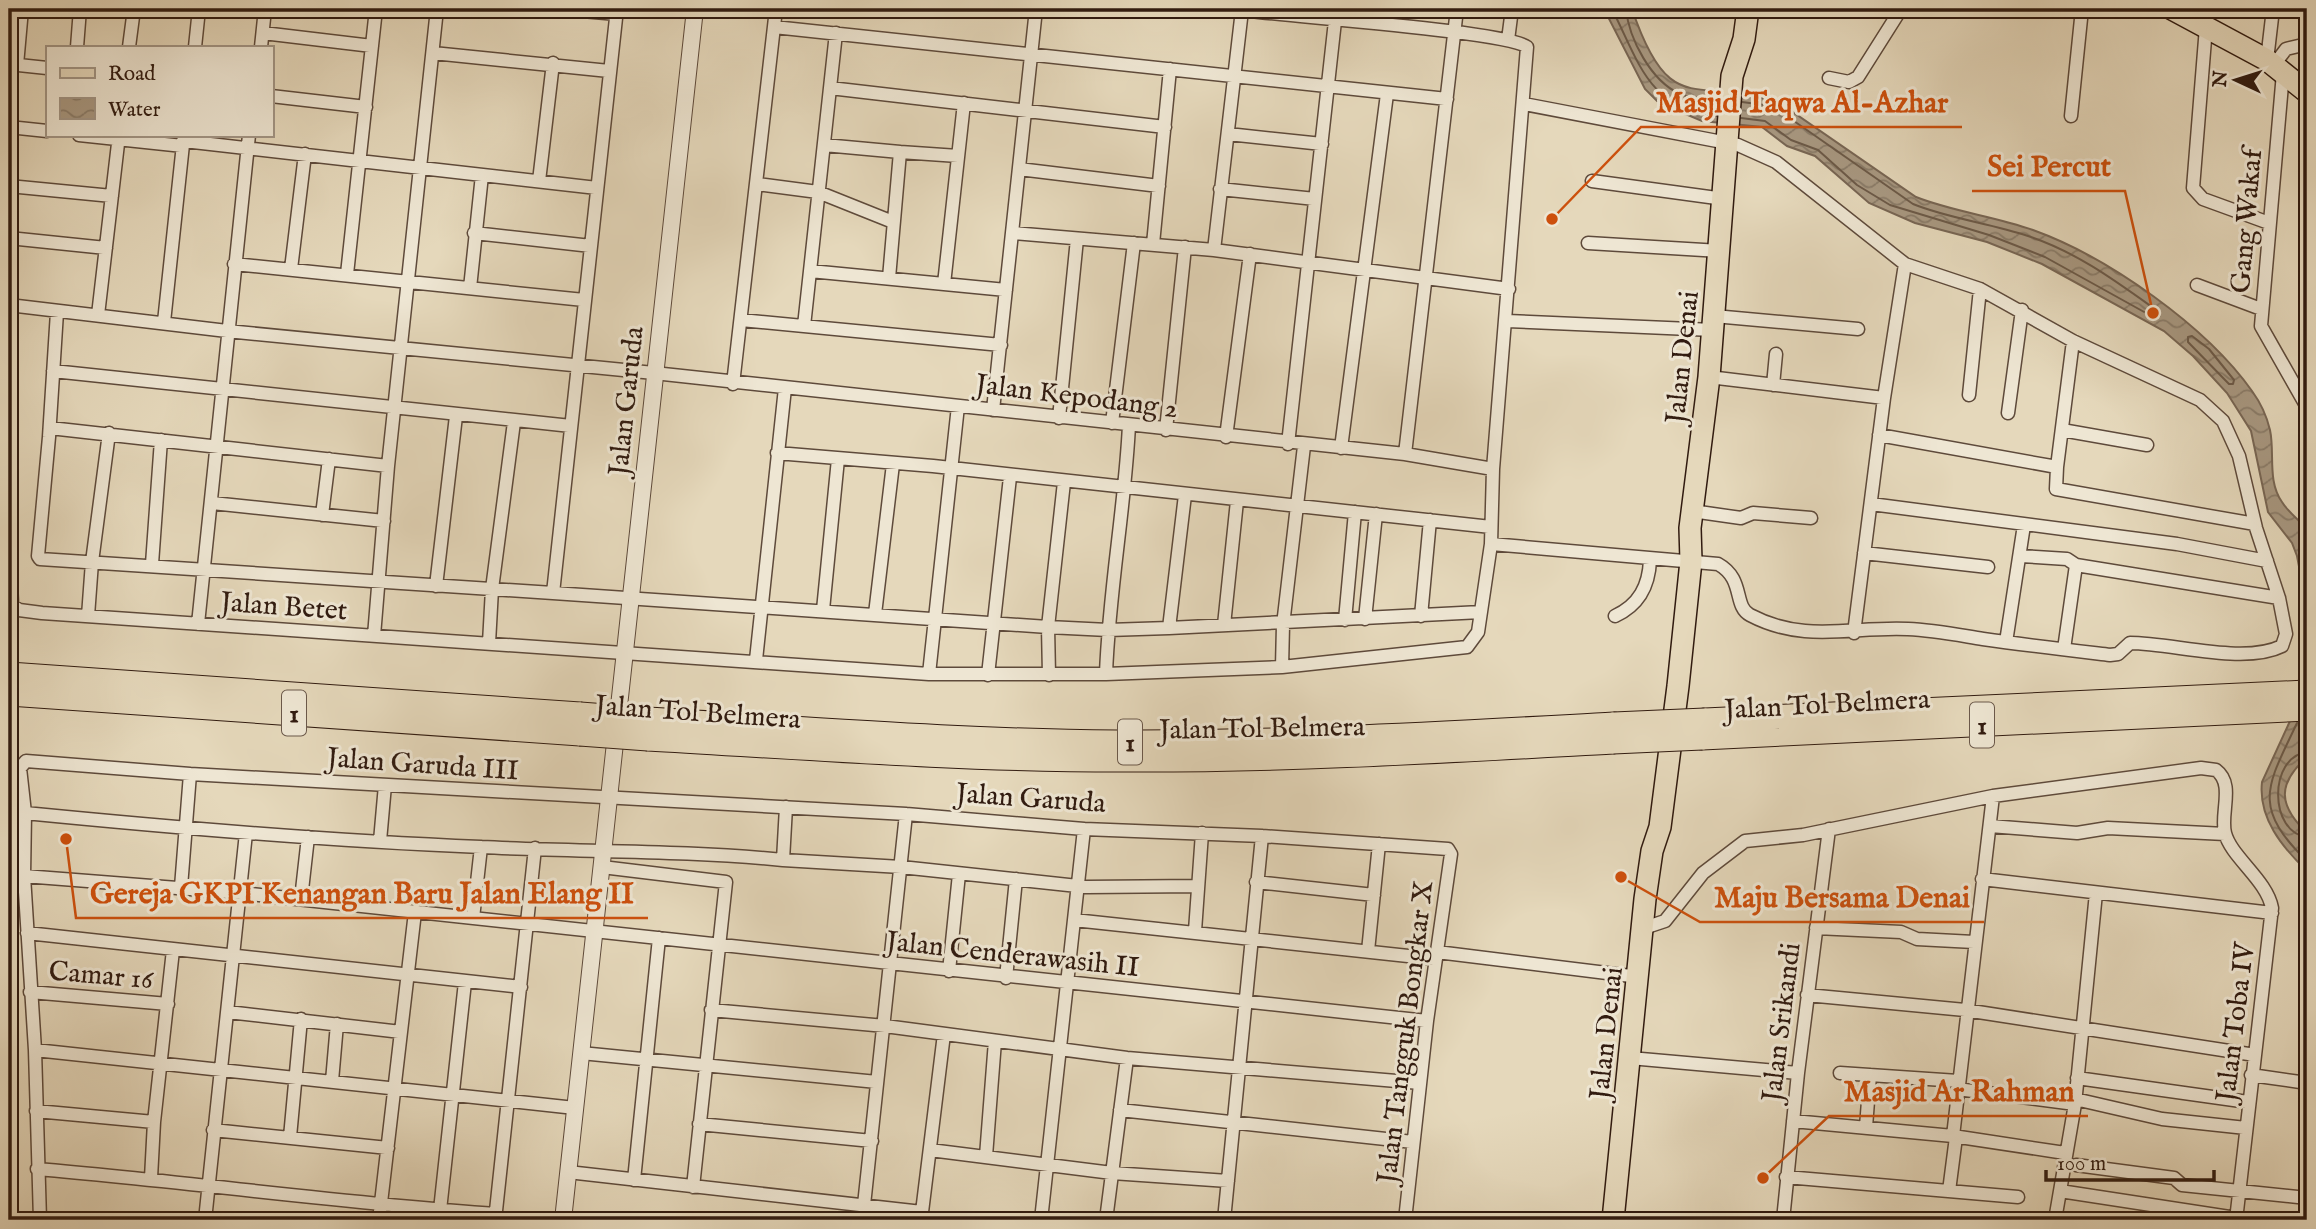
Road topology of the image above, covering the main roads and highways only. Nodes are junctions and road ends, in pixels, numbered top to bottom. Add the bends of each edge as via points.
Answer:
1 (1748, 9) edge
2 (2172, 9) edge
3 (2307, 92) edge
4 (9, 674) edge
5 (2307, 692) edge
6 (9, 694) edge
7 (2262, 703) junction
8 (2307, 709) edge
9 (580, 724) junction
10 (1613, 1220) edge

1 - 10 main road, Jalan Denai via 1724,195 1709,377 1647,832 1652,852
2 - 3 main road via 2274,66
4 - 9 highway, Jalan Tol Belmera / 1
5 - 7 highway, Jalan Tol Belmera / 1
6 - 9 highway, Jalan Tol Belmera / 1
7 - 8 highway, Jalan Tol Belmera / 1
7 - 9 highway, Jalan Tol Belmera / 1, bridge via 1613,733 1318,758 955,757

